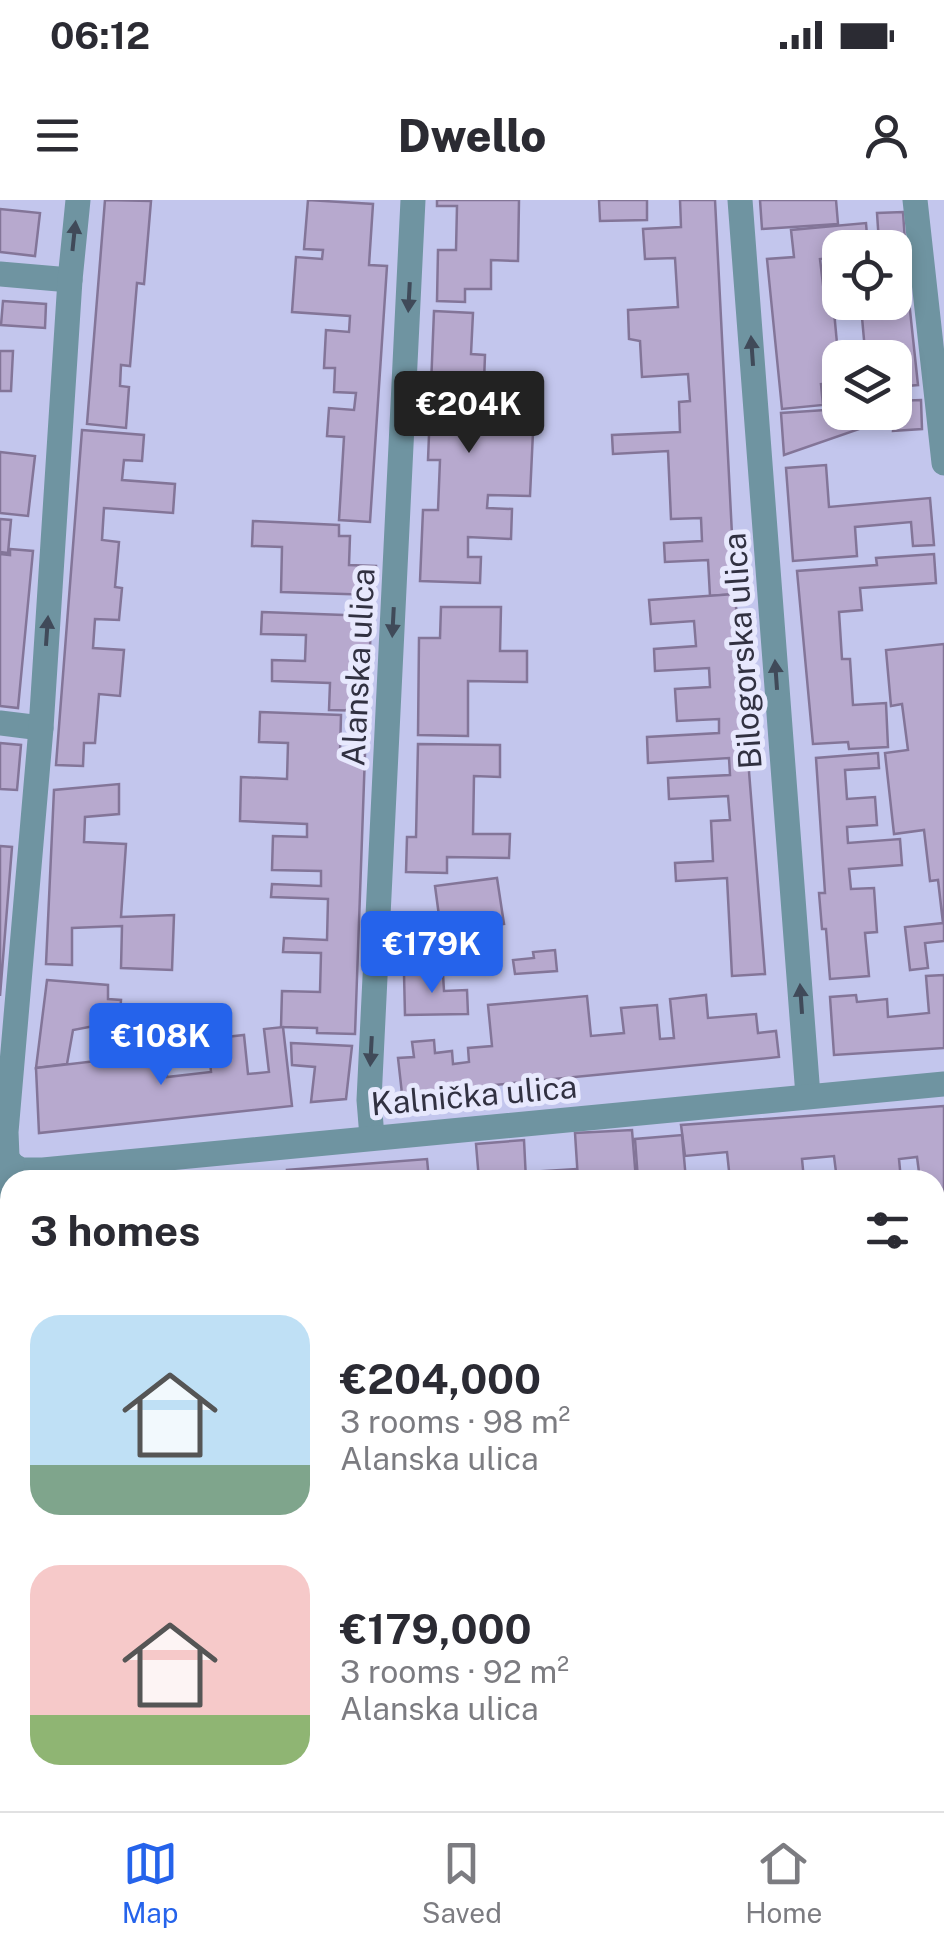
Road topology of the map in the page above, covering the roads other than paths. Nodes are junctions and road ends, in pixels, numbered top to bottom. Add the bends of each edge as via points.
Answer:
1 (78, 200) edge
2 (413, 200) edge
3 (740, 200) edge
4 (915, 200) edge
5 (0, 274) edge
6 (70, 280) junction
7 (944, 463) edge
8 (0, 723) edge
9 (41, 728) junction
10 (944, 1084) edge
11 (808, 1096) junction
12 (372, 1137) junction
13 (12, 1165) junction
14 (11, 1170) edge

6 -> 1 street
2 -> 12 street, Alanska ulica
11 -> 3 street, Bilogorska ulica
4 - 7 street
5 - 6 street
9 -> 6 street
8 - 9 street
9 - 13 street via 6,1132
10 - 11 street, Kalnička ulica
11 - 12 street, Kalnička ulica
12 - 13 street, Kalnička ulica via 43,1170
13 - 14 street

